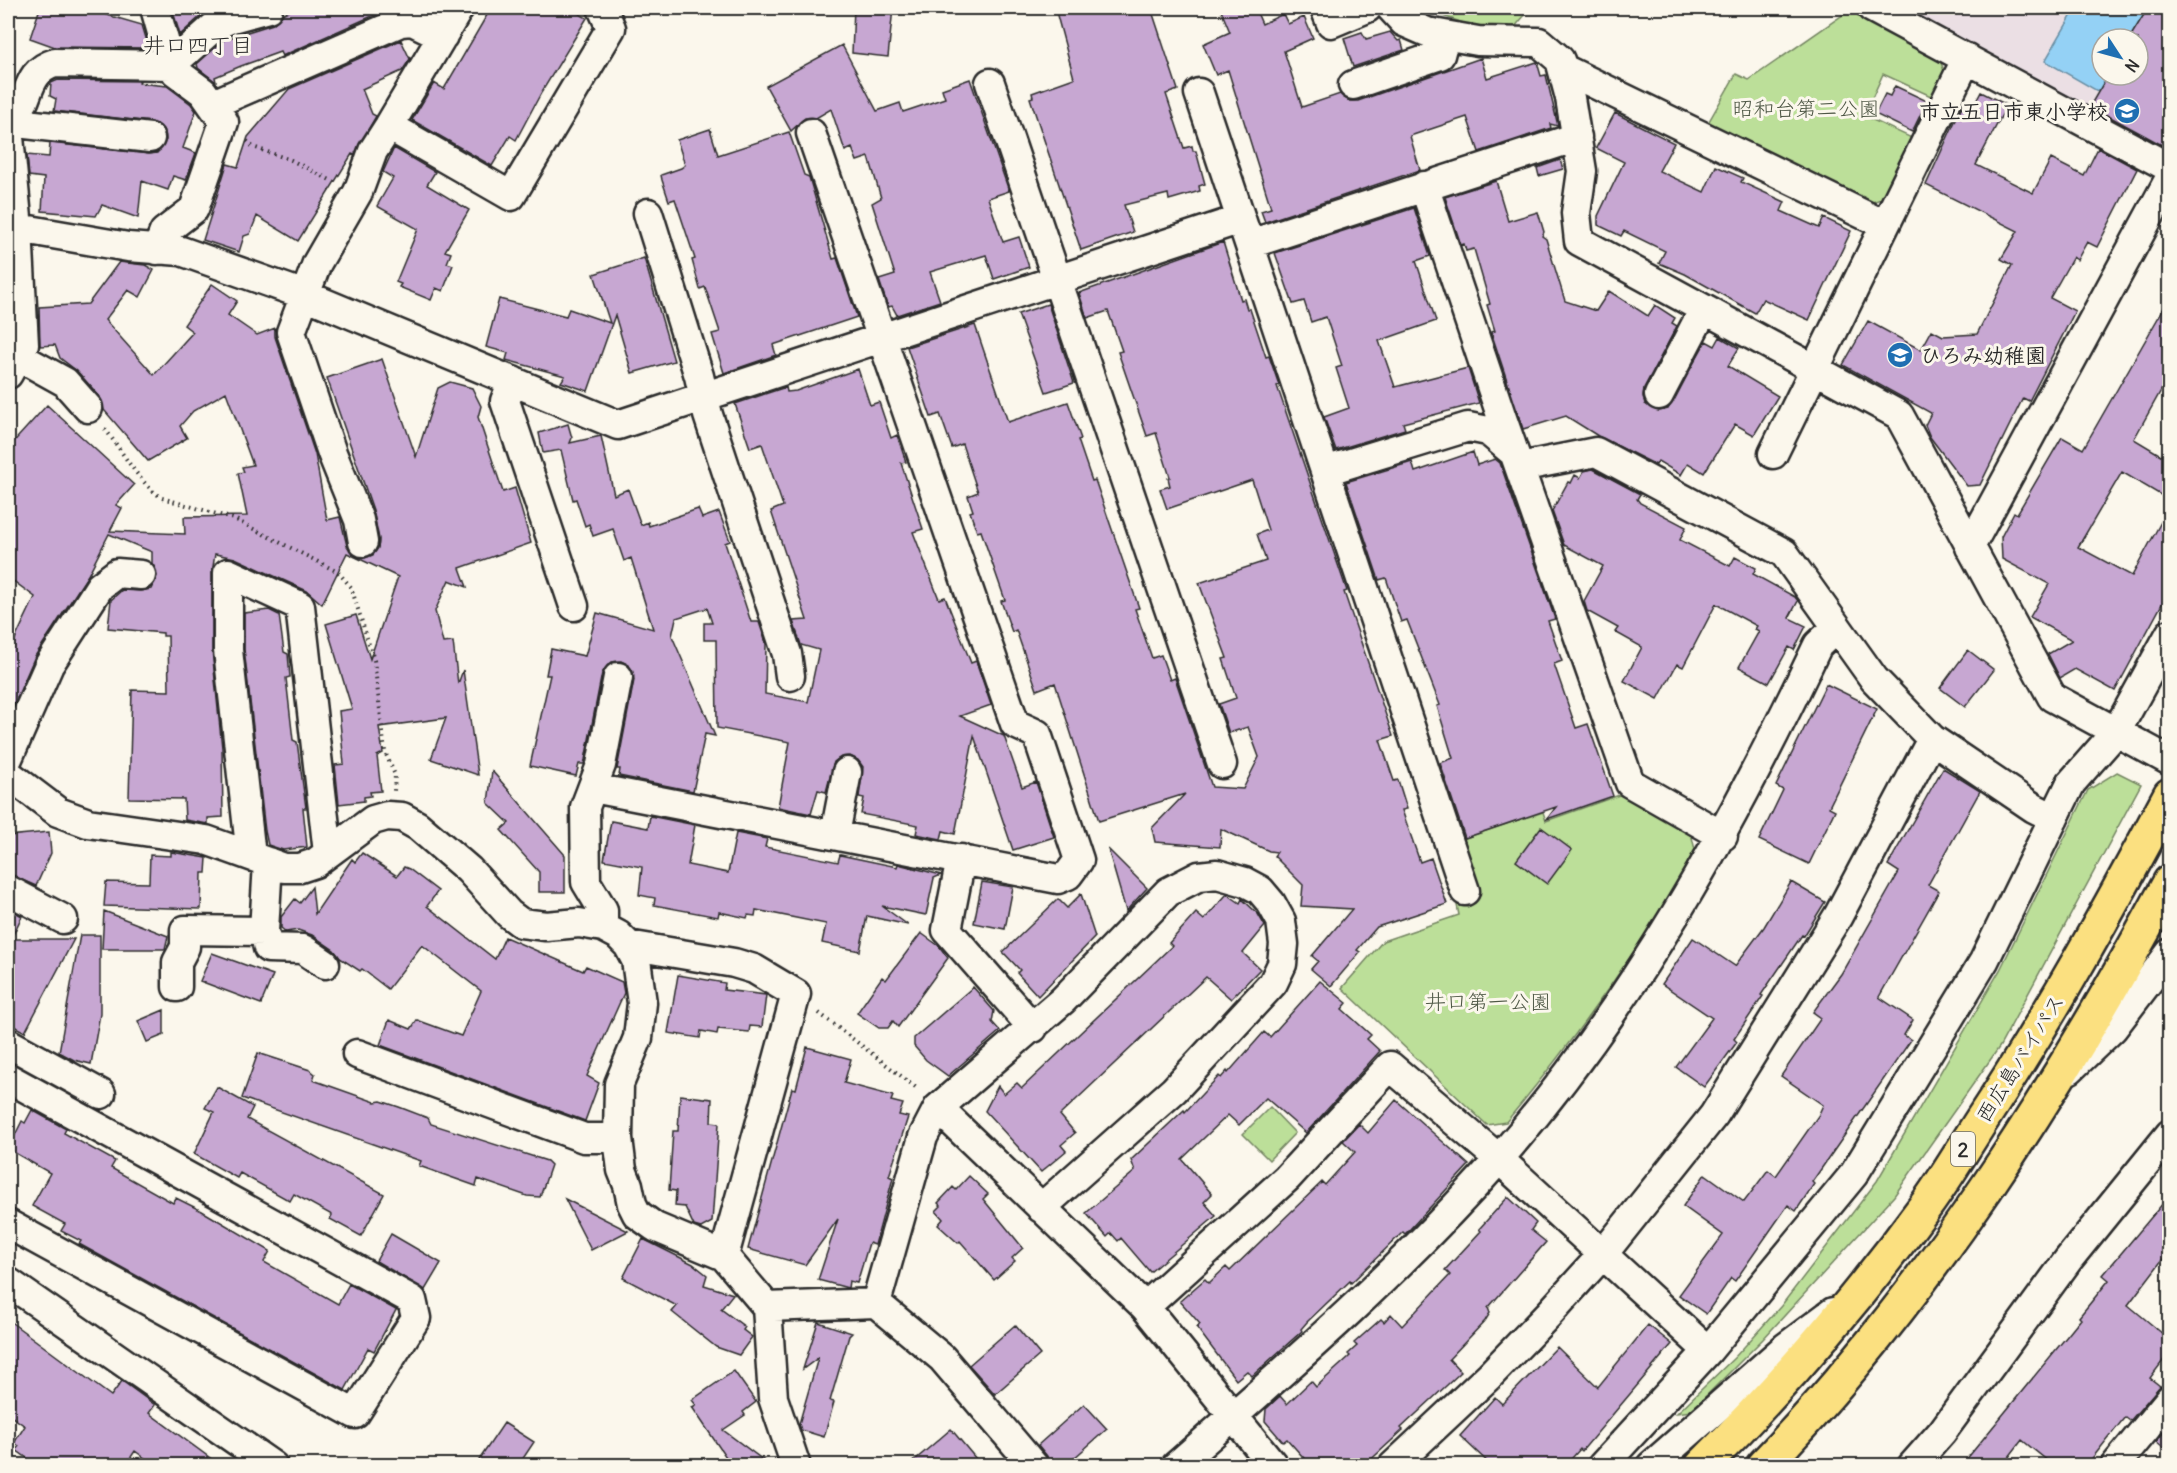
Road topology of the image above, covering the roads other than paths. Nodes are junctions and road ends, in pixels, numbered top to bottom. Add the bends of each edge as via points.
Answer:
1 (156, 8) edge
2 (268, 8) edge
3 (459, 8) edge
4 (602, 8) edge
5 (1325, 8) edge
6 (1367, 8) edge
7 (1391, 8) edge
8 (1872, 8) edge
9 (443, 36) junction
10 (1444, 36) junction
11 (1967, 58) junction
12 (171, 64) junction
13 (1564, 69) junction
14 (990, 83) dead end
15 (1353, 85) dead end
16 (1199, 93) dead end
17 (8, 109) edge
18 (219, 113) junction
19 (8, 122) edge
20 (389, 126) junction
21 (8, 127) edge
22 (811, 133) dead end
23 (1576, 137) junction
24 (150, 138) dead end
25 (2169, 168) edge
26 (2169, 178) edge
27 (1424, 186) junction
28 (648, 213) dead end
29 (1885, 225) junction
30 (18, 228) junction
31 (1245, 231) junction
32 (157, 249) junction
33 (1057, 278) junction
34 (304, 295) junction
35 (1704, 309) junction
36 (880, 338) junction
37 (13, 365) edge
38 (1815, 368) junction
39 (513, 381) junction
40 (1659, 395) dead end
41 (704, 397) junction
42 (88, 408) dead end
43 (1773, 454) dead end
44 (1518, 460) junction
45 (1325, 471) junction
46 (363, 542) dead end
47 (1970, 547) junction
48 (133, 568) dead end
49 (574, 606) dead end
50 (1837, 627) junction
51 (2169, 633) edge
52 (790, 676) dead end
53 (618, 677) dead end
54 (1010, 709) junction
55 (1053, 723) dead end
56 (2116, 732) junction
57 (1932, 738) junction
58 (2158, 755) edge
59 (8, 758) edge
60 (1222, 764) dead end
61 (847, 772) dead end
62 (8, 774) edge
63 (593, 788) junction
64 (2169, 795) edge
65 (2054, 818) junction
66 (835, 834) junction
67 (1723, 836) junction
68 (328, 853) junction
69 (260, 859) junction
70 (962, 859) junction
71 (2169, 882) edge
72 (8, 890) edge
73 (1465, 891) dead end
74 (63, 919) dead end
75 (603, 927) junction
76 (264, 931) junction
77 (628, 945) junction
78 (2169, 952) edge
79 (325, 964) dead end
80 (177, 987) dead end
81 (1033, 1028) junction
82 (8, 1043) edge
83 (357, 1054) dead end
84 (8, 1078) edge
85 (2052, 1086) junction
86 (101, 1094) dead end
87 (929, 1099) junction
88 (2169, 1134) edge
89 (618, 1138) junction
90 (1499, 1159) junction
91 (1041, 1208) junction
92 (8, 1224) edge
93 (1603, 1254) junction
94 (724, 1256) junction
95 (8, 1282) edge
96 (1857, 1293) junction
97 (876, 1303) junction
98 (767, 1307) junction
99 (1145, 1307) junction
100 (1708, 1351) junction
101 (2169, 1399) edge
102 (1233, 1416) junction
103 (273, 1466) edge
104 (796, 1466) edge
105 (1034, 1466) edge
106 (1176, 1466) edge
107 (1274, 1466) edge
108 (1393, 1466) edge
109 (1602, 1466) edge
110 (1651, 1466) edge
111 (1702, 1466) edge
112 (1762, 1466) edge
113 (1912, 1466) edge
114 (2115, 1466) edge

1 - 12 street
2 - 12 street via 216,25
3 - 9 street
4 - 20 street via 611,28 511,196
5 - 6 street via 1332,23
7 - 10 street via 1404,22
8 - 11 street
9 - 18 street via 412,21 401,22
9 - 20 street
10 - 13 street via 1539,42 1560,60
10 - 15 street via 1440,55
11 - 25 street
11 - 29 street
12 - 17 street via 55,63 38,71 24,101
12 - 18 street
13 - 23 street
13 - 29 street
14 - 33 street
16 - 31 street
18 - 32 street via 194,209 164,232
19 - 24 street
20 - 34 street via 373,151 358,192 317,263
21 - 30 street
22 - 36 street
23 - 27 street
23 - 35 street via 1581,171 1576,213 1579,241
26 - 47 street
27 - 31 street
27 - 44 street
28 - 41 street
29 - 38 street
30 - 32 street
30 - 37 street via 24,345
31 - 33 street
31 - 45 street
32 - 34 street via 181,251
33 - 36 street
33 - 60 street
34 - 39 street
34 - 46 street via 291,332
35 - 38 street
35 - 40 street
36 - 41 street
36 - 54 street
37 - 42 street via 64,382
38 - 43 street
38 - 47 street via 1899,415
39 - 41 street via 618,425
39 - 49 street via 505,401
41 - 52 street via 787,654
44 - 45 street via 1488,430 1468,427
44 - 50 street via 1596,452 1784,553
44 - 67 street via 1630,783
45 - 73 street
47 - 56 street via 2052,697
48 - 59 street via 117,573 100,586 79,617 49,665
50 - 57 street via 1874,679
50 - 67 street via 1818,645
51 - 56 street
53 - 63 street
54 - 55 street via 1018,706 1052,718
54 - 70 street via 1015,724 1038,734 1079,860 1068,875 1058,879
56 - 58 street
56 - 65 street via 2071,783
57 - 65 street
57 - 93 street via 1838,916 1714,1115
61 - 66 street
62 - 69 street via 58,812 88,823 206,840
63 - 66 street
63 - 75 street via 585,807 586,882 603,910
64 - 96 highway, 西広島バイパス / 2 via 2109,910 2011,1075 1928,1203
65 - 100 street via 1984,962 1854,1173
66 - 70 street
67 - 90 street via 1630,986
68 - 69 street via 300,868
68 - 69 street via 300,606 228,573 228,650
68 - 75 street via 373,820 402,817 469,870 521,923
69 - 76 street
70 - 81 street via 947,930
71 - 85 highway, 西広島バイパス / 2
72 - 74 street
75 - 77 street
76 - 79 street via 268,948 303,949
76 - 80 street via 185,930 185,947 177,962
77 - 89 street via 636,960 642,1003 638,1038 619,1084
77 - 94 street via 734,963 754,969 796,994
78 - 85 street via 2113,1028
81 - 87 street
81 - 91 street via 1168,892 1190,880 1217,874 1245,882 1272,903 1281,921 1282,964 1260,1000 1174,1090
82 - 86 street
83 - 89 street via 584,1138
84 - 92 street via 412,1300 416,1318 355,1414
85 - 112 highway, 西広島バイパス / 2 via 1961,1224 1870,1344
87 - 91 street
87 - 97 street via 923,1137
88 - 113 street
89 - 94 street via 622,1170 637,1214 655,1227
90 - 93 street
90 - 99 street via 1390,1066 1287,1178
90 - 102 street via 1378,1286
91 - 99 street
93 - 100 street
93 - 108 street via 1490,1375
94 - 98 street
95 - 103 street
96 - 110 street via 1786,1347
96 - 111 highway, 西広島バイパス / 2 via 1746,1422
97 - 98 street
97 - 105 street via 942,1358
98 - 104 street via 773,1398
99 - 102 street
100 - 109 street
101 - 114 street
102 - 106 street
102 - 107 street

